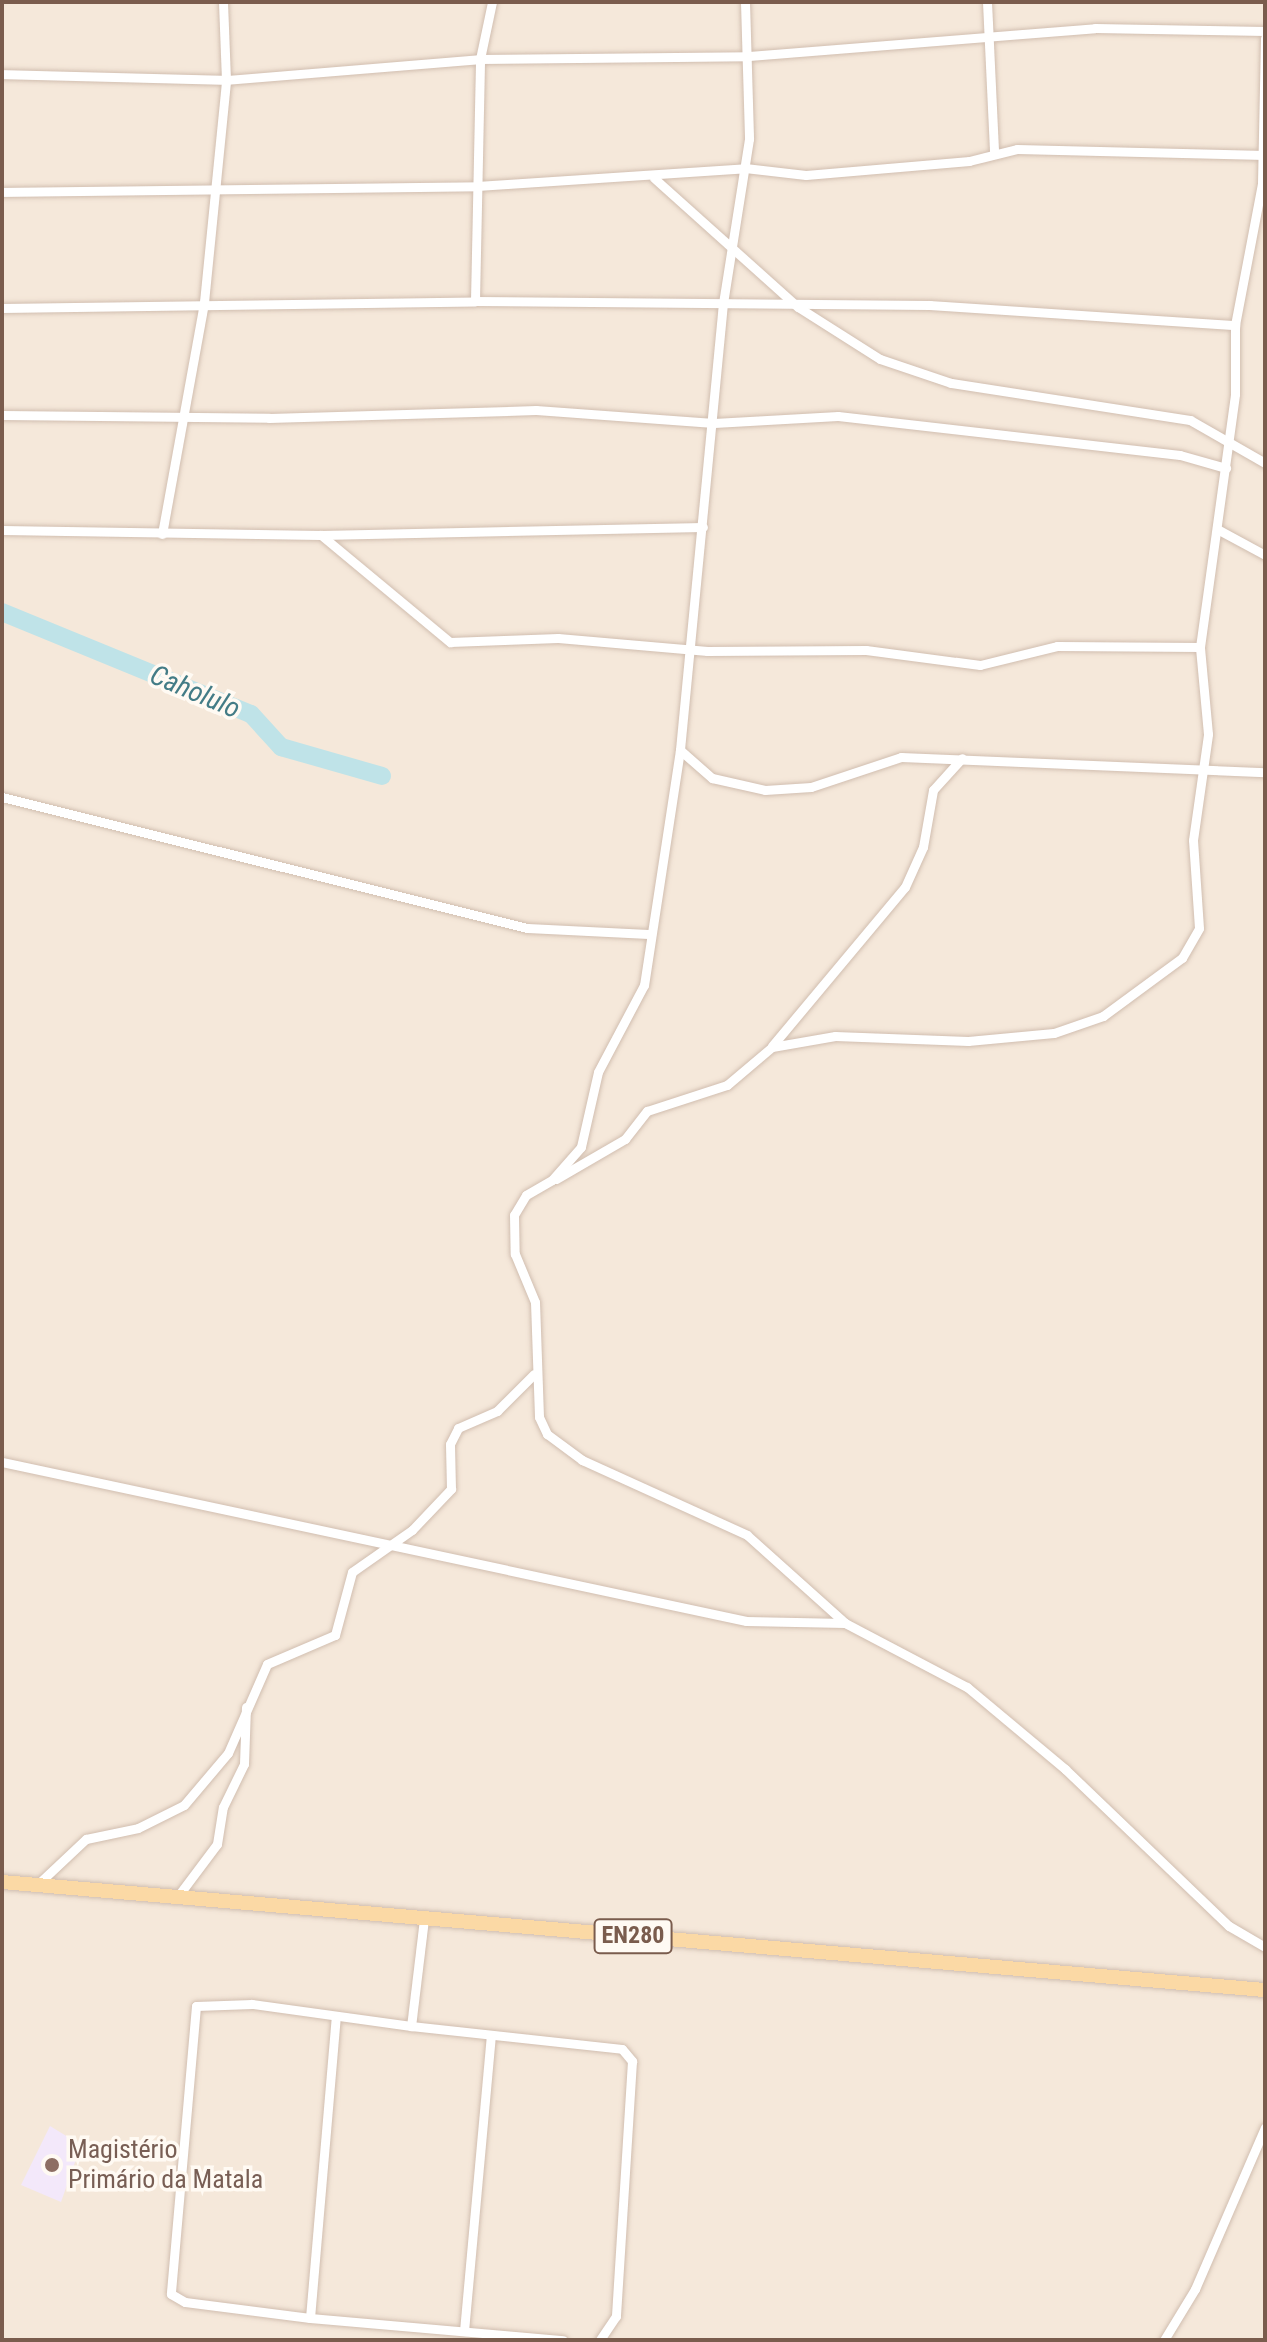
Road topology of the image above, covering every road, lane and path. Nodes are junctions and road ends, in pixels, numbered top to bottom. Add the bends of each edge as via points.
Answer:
1 (223, 2) edge
2 (492, 2) edge
3 (745, 2) edge
4 (987, 2) edge
5 (1265, 31) edge
6 (989, 35) junction
7 (1265, 38) edge
8 (749, 56) junction
9 (480, 59) junction
10 (2, 74) edge
11 (226, 80) junction
12 (994, 153) junction
13 (1264, 156) edge
14 (745, 168) junction
15 (654, 178) junction
16 (477, 186) junction
17 (2, 192) edge
18 (216, 193) junction
19 (730, 248) junction
20 (475, 301) junction
21 (204, 302) junction
22 (723, 303) junction
23 (798, 307) junction
24 (2, 308) edge
25 (1235, 325) junction
26 (2, 415) edge
27 (182, 416) junction
28 (714, 423) junction
29 (1229, 439) junction
30 (1265, 463) edge
31 (1226, 468) junction
32 (703, 527) junction
33 (1217, 529) junction
34 (2, 530) edge
35 (162, 534) junction
36 (321, 535) junction
37 (1265, 555) edge
38 (1200, 647) junction
39 (688, 648) junction
40 (680, 750) junction
41 (962, 758) junction
42 (1204, 767) junction
43 (1265, 772) edge
44 (2, 797) edge
45 (649, 934) junction
46 (772, 1047) junction
47 (552, 1180) junction
48 (534, 1374) junction
49 (2, 1462) edge
50 (391, 1544) junction
51 (845, 1623) junction
52 (246, 1700) junction
53 (2, 1882) edge
54 (38, 1884) junction
55 (178, 1896) junction
56 (424, 1919) junction
57 (1265, 1947) edge
58 (1265, 1990) edge
59 (336, 2017) junction
60 (411, 2026) junction
61 (491, 2036) junction
62 (1265, 2127) edge
63 (310, 2318) junction
64 (464, 2331) junction
65 (563, 2340) edge
66 (600, 2340) edge
67 (1164, 2340) edge

1 - 11 street
2 - 9 street
3 - 8 street
4 - 6 street
5 - 6 street
6 - 8 street
6 - 12 street
7 - 13 street
8 - 9 street
8 - 14 street
9 - 11 street
9 - 16 street
10 - 11 street
11 - 18 street
12 - 13 street via 1138,147
12 - 14 street via 877,171
13 - 25 street
14 - 15 street
14 - 19 street
15 - 16 street
15 - 19 street
16 - 18 street
16 - 20 street
17 - 18 street
18 - 21 street
19 - 22 street
19 - 23 street
20 - 21 street
20 - 22 street
21 - 24 street
21 - 27 street
22 - 23 street
22 - 28 street
23 - 25 street via 930,305
23 - 29 street via 907,371 997,391 1141,408
25 - 29 street
26 - 27 street
27 - 28 street via 536,410
27 - 35 street
28 - 31 street via 869,417 1180,455
28 - 32 street
29 - 30 street
29 - 31 street
31 - 33 street
32 - 36 street
32 - 39 street
33 - 37 street
33 - 38 street
34 - 35 street
35 - 36 street
36 - 39 street via 450,642 558,638
38 - 39 street via 1057,646 980,665 866,650
38 - 42 street
39 - 40 street
40 - 41 street via 712,778 765,790 811,787 884,759
40 - 45 street
41 - 42 street
41 - 46 street via 933,790 923,847 905,887
42 - 43 street
42 - 46 street via 1192,864 1197,937 1182,958 1103,1016 1007,1040 835,1036
44 - 45 street via 527,928
45 - 47 street via 639,1006 598,1072 581,1147
46 - 47 street via 727,1085 660,1104 613,1147
47 - 48 street via 519,1203 511,1233 535,1302
48 - 50 street via 497,1411 458,1428 450,1444 451,1489
48 - 51 street via 539,1417 558,1443 747,1535
49 - 50 street
50 - 51 street via 746,1621
50 - 52 street via 346,1580 335,1635 278,1655
51 - 57 street via 943,1671 994,1708 1229,1926
52 - 54 street via 228,1753 184,1805 159,1820 74,1846
52 - 55 street via 239,1780 223,1807 217,1844
53 - 54 main road, EN280
54 - 55 main road, EN280
55 - 56 main road, EN280
56 - 58 main road, EN280
56 - 60 street
59 - 60 street
59 - 63 street
59 - 63 street via 203,2002 189,2043 171,2294 185,2302
60 - 61 street
61 - 64 street
61 - 66 street via 622,2049 632,2061 618,2301 613,2328
62 - 67 street via 1195,2289
63 - 64 street
64 - 65 street

